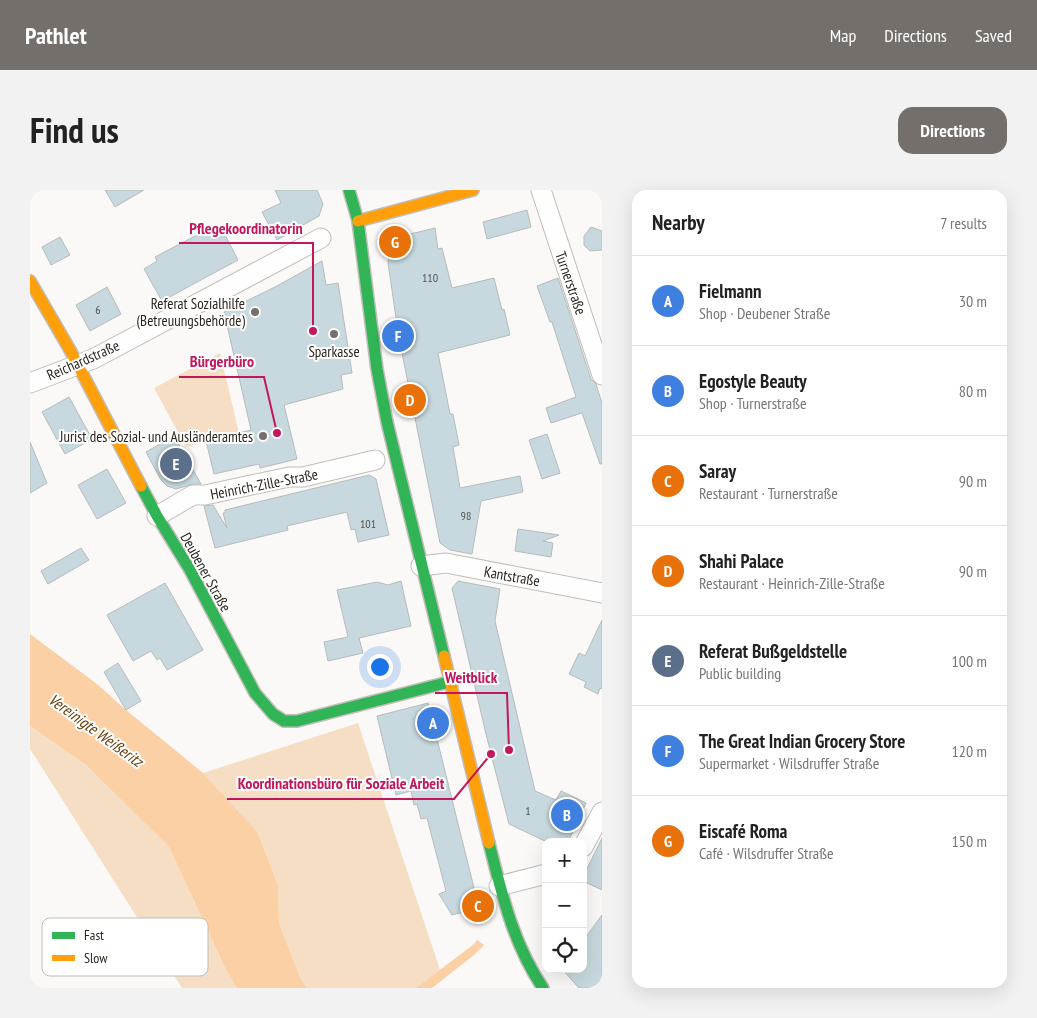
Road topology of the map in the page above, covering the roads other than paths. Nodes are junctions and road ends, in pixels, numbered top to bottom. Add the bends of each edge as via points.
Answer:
1 (349, 190) edge
2 (473, 190) edge
3 (540, 190) edge
4 (358, 221) junction
5 (321, 238) dead end
6 (30, 281) edge
7 (78, 365) junction
8 (602, 375) edge
9 (30, 383) edge
10 (375, 460) dead end
11 (158, 516) junction
12 (421, 566) junction
13 (602, 593) edge
14 (449, 682) junction
15 (602, 812) edge
16 (587, 840) edge
17 (542, 875) edge
18 (508, 884) junction
19 (543, 988) edge

1 - 4 street
2 - 4 street
3 - 8 street, Turnerstraße
4 - 12 street via 382,402
5 - 7 street, Reichardstraße
6 - 7 street, Deubener Straße
7 - 9 street, Reichardstraße
7 - 11 street, Deubener Straße
10 - 11 street, Heinrich-Zille-Straße via 303,477 193,495
11 - 14 street, Deubener Straße via 255,693 284,722
12 - 13 street, Kantstraße via 446,563
12 - 14 street
14 - 18 street
15 - 16 street
17 - 18 street
18 - 19 street via 509,922 526,961

